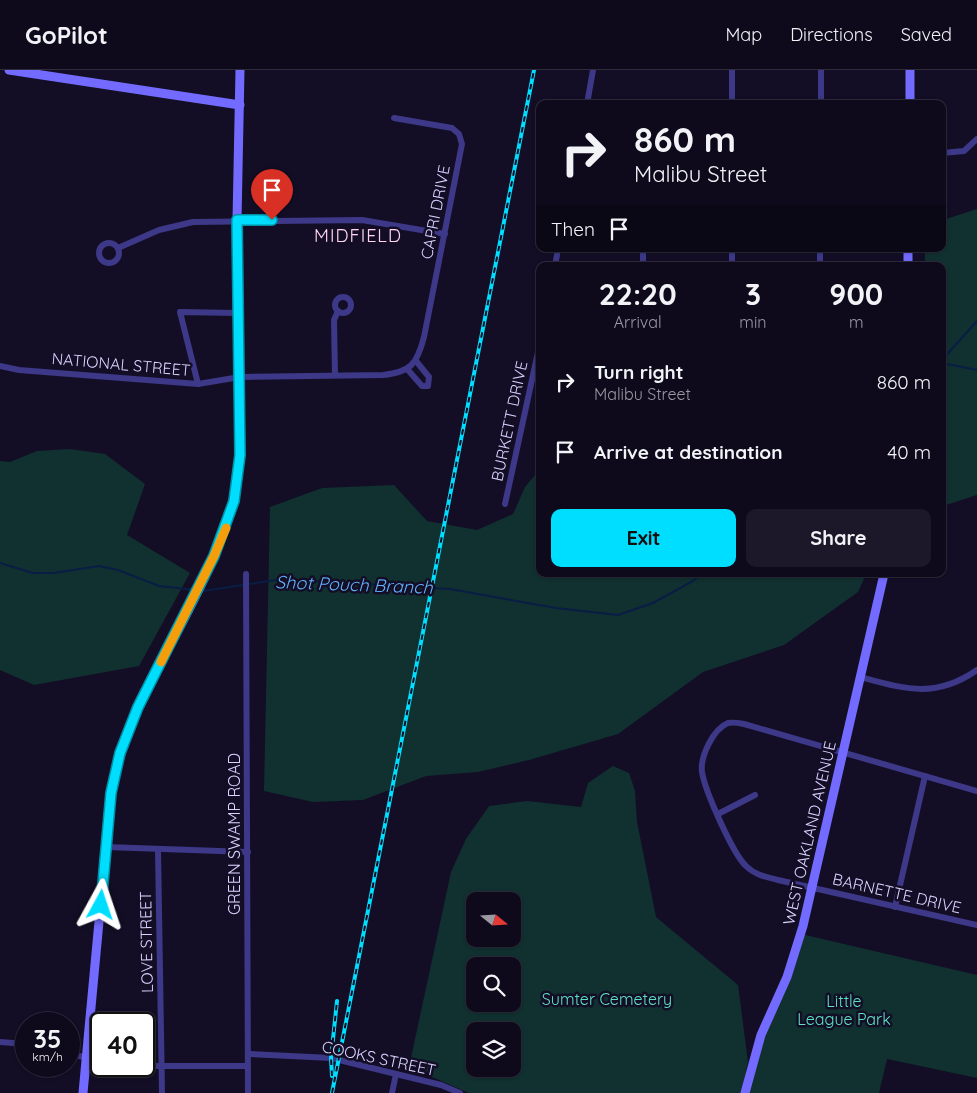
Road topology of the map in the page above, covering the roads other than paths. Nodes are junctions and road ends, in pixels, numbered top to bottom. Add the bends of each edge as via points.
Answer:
1 (9, 70) edge
2 (240, 70) edge
3 (593, 70) edge
4 (732, 70) edge
5 (821, 70) edge
6 (910, 70) edge
7 (588, 100) edge
8 (732, 100) edge
9 (821, 100) edge
10 (910, 100) edge
11 (240, 105) junction
12 (394, 118) dead end
13 (977, 139) edge
14 (946, 153) edge
15 (237, 220) junction
16 (445, 234) junction
17 (118, 248) dead end
18 (338, 311) dead end
19 (238, 314) junction
20 (416, 361) junction
21 (536, 363) edge
22 (0, 366) edge
23 (408, 370) junction
24 (335, 376) junction
25 (240, 377) junction
26 (198, 384) junction
27 (505, 504) dead end
28 (246, 574) dead end
29 (883, 577) edge
30 (977, 670) edge
31 (860, 677) junction
32 (843, 753) junction
33 (925, 776) junction
34 (977, 791) edge
35 (755, 795) dead end
36 (718, 814) junction
37 (106, 847) junction
38 (158, 850) junction
39 (248, 852) junction
40 (812, 888) junction
41 (895, 907) junction
42 (977, 924) edge
43 (0, 1042) edge
44 (15, 1043) edge
45 (249, 1054) junction
46 (80, 1056) edge
47 (87, 1058) junction
48 (90, 1059) edge
49 (155, 1066) edge
50 (162, 1066) junction
51 (248, 1066) junction
52 (396, 1074) junction
53 (84, 1093) edge
54 (162, 1093) edge
55 (248, 1093) edge
56 (392, 1093) edge
57 (460, 1093) edge
58 (745, 1093) edge

1 - 11 street
2 - 11 street
3 - 7 street
4 - 8 street
5 - 9 street
6 - 10 street
11 - 15 street
12 - 16 street, CAPRI DRIVE via 452,128 461,139
13 - 14 street via 964,151
15 - 16 street via 362,220
15 - 17 street via 173,225
15 - 19 street
16 - 20 street, CAPRI DRIVE
18 - 24 street via 334,320
19 - 25 street
19 - 26 street via 180,312
20 - 23 street, CAPRI DRIVE
20 - 23 street via 429,377 428,386 422,386
21 - 27 street, BURKETT DRIVE
22 - 26 street, NATIONAL STREET
23 - 24 street via 383,375
24 - 25 street
25 - 26 street, NATIONAL STREET
25 - 37 street via 237,484 222,538 125,737 111,793
28 - 39 street, GREEN SWAMP ROAD
29 - 31 street, WEST OAKLAND AVENUE
30 - 31 street via 958,680 923,690
31 - 32 street, WEST OAKLAND AVENUE
32 - 33 street
32 - 36 street, BARNETTE DRIVE via 750,726 726,724 716,734 702,763 703,776
32 - 40 street, WEST OAKLAND AVENUE
33 - 34 street
33 - 41 street
35 - 36 street
36 - 40 street, BARNETTE DRIVE via 733,849 753,872
37 - 38 street
37 - 47 street
38 - 39 street
38 - 50 street, LOVE STREET
39 - 45 street, GREEN SWAMP ROAD
40 - 41 street, BARNETTE DRIVE
40 - 58 street, WEST OAKLAND AVENUE via 794,959 761,1035
41 - 42 street, BARNETTE DRIVE
43 - 44 street
45 - 51 street, GREEN SWAMP ROAD
45 - 52 street, COOKS STREET via 331,1058
46 - 47 street
47 - 48 street
47 - 53 street
49 - 50 street
50 - 51 street
50 - 54 street, LOVE STREET
51 - 55 street, GREEN SWAMP ROAD
52 - 56 street
52 - 57 street, COOKS STREET

